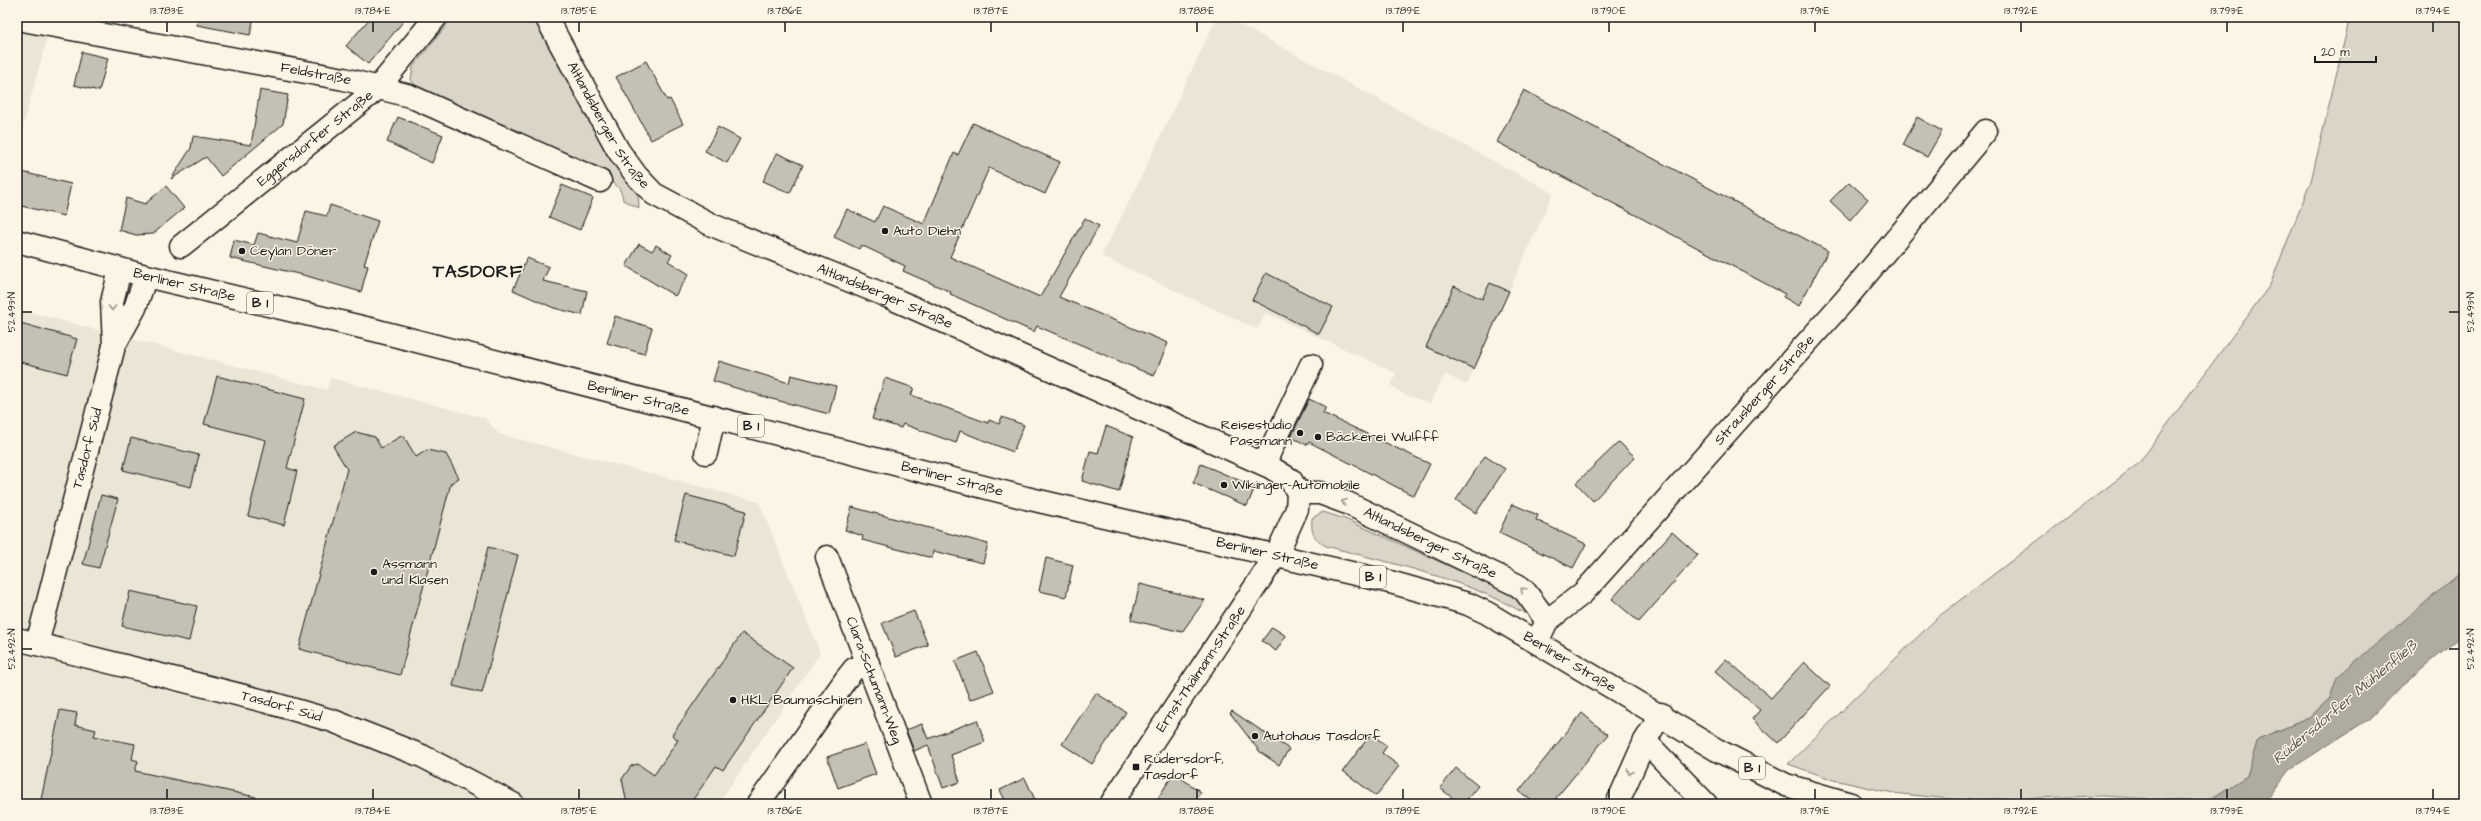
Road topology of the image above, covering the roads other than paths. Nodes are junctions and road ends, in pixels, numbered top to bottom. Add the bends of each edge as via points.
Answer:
1 (436, 17) edge
2 (546, 17) edge
3 (17, 19) edge
4 (377, 89) junction
5 (1986, 131) dead end
6 (600, 181) dead end
7 (17, 241) edge
8 (181, 246) dead end
9 (120, 270) junction
10 (146, 276) junction
11 (114, 346) junction
12 (1311, 365) dead end
13 (714, 417) junction
14 (706, 453) dead end
15 (1264, 464) junction
16 (1298, 493) junction
17 (1277, 554) junction
18 (827, 557) dead end
19 (1547, 621) junction
20 (27, 641) edge
21 (1536, 642) junction
22 (868, 663) junction
23 (1661, 714) junction
24 (1645, 741) junction
25 (513, 804) edge
26 (758, 804) edge
27 (921, 804) edge
28 (1111, 804) edge
29 (1617, 804) edge
30 (1706, 804) edge
31 (1851, 804) edge

1 - 4 street, Eggersdorfer Straße
2 - 15 street, Altlandsberger Straße via 618,150 654,194 712,225 880,293
3 - 4 street, Feldstraße via 344,79
4 - 6 street, Feldstraße via 410,96
4 - 8 street, Eggersdorfer Straße
5 - 19 street, Strausberger Straße via 1846,299 1727,435 1583,593
7 - 9 street, Berliner Straße / B 1
9 - 10 street, Berliner Straße / B 1
9 -> 11 street, Tasdorf Süd via 112,302
10 - 11 street, Tasdorf Süd via 135,308
10 - 13 street, Berliner Straße / B 1 via 374,330
11 - 20 street, Tasdorf Süd
12 - 15 street
13 - 14 street
13 - 17 street, Berliner Straße / B 1 via 1026,498
15 - 16 street, Altlandsberger Straße via 1291,480
16 - 17 street via 1297,509
19 -> 16 street, Altlandsberger Straße via 1524,590 1516,585 1347,503 1320,493
17 - 21 street, Berliner Straße / B 1 via 1468,604
17 - 28 street, Ernst-Thälmann-Straße
18 - 22 street, Clara-Schumann-Weg
19 - 21 street, Strausberger Straße
20 - 25 street, Tasdorf Süd via 333,721 422,756
21 - 23 street, Berliner Straße / B 1
22 - 26 street via 854,669 846,679
22 - 27 street, Clara-Schumann-Weg
23 - 24 street
23 - 31 street, Berliner Straße / B 1 via 1717,750 1786,785
24 -> 29 street
24 - 30 street

